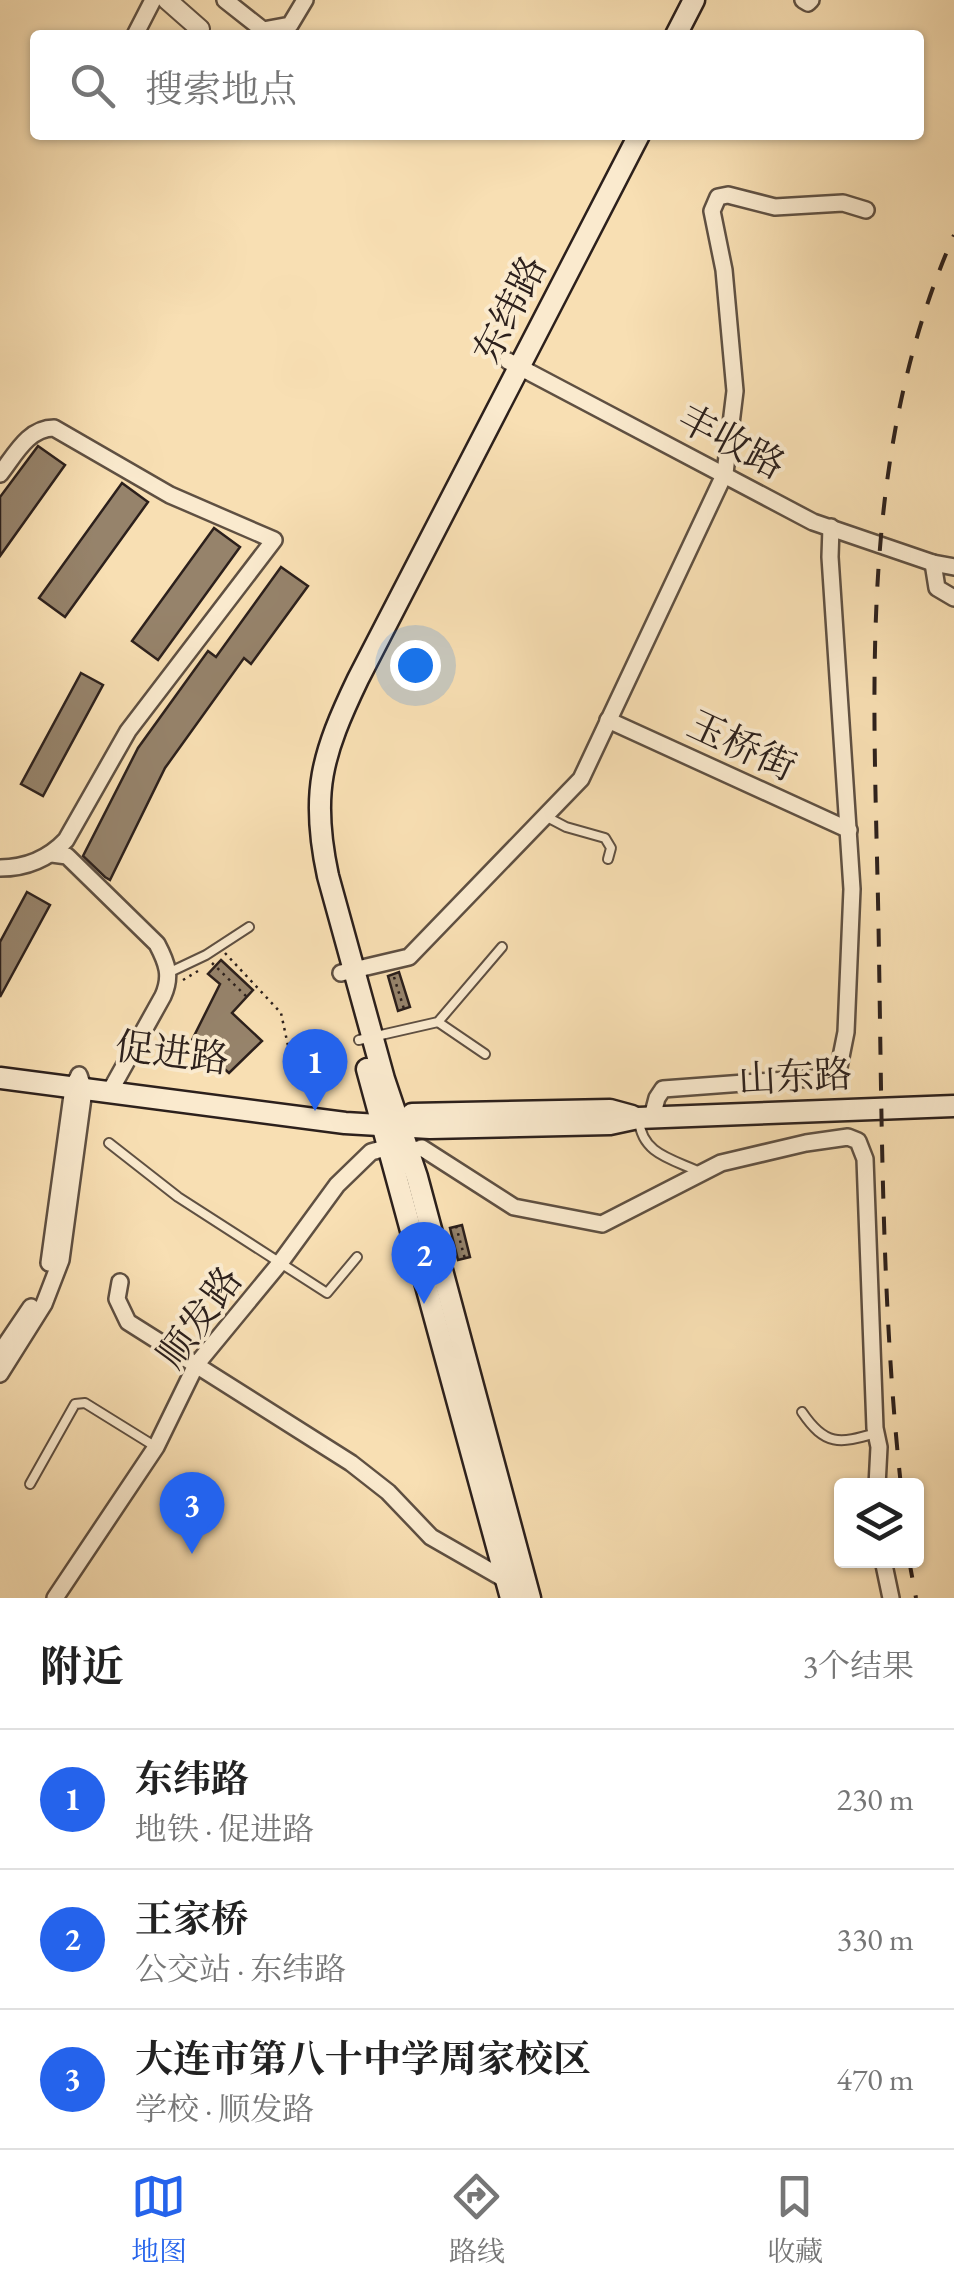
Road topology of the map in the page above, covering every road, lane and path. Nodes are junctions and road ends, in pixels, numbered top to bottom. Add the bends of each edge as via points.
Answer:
1 (152, 0) edge
2 (167, 0) edge
3 (225, 0) edge
4 (304, 0) edge
5 (694, 0) edge
6 (708, 0) edge
7 (200, 29) dead end
8 (137, 30) edge
9 (679, 30) edge
10 (693, 30) edge
11 (622, 140) edge
12 (635, 140) edge
13 (866, 210) dead end
14 (513, 364) junction
15 (725, 473) junction
16 (0, 474) edge
17 (831, 528) junction
18 (933, 563) junction
19 (954, 567) edge
20 (954, 598) edge
21 (608, 720) junction
22 (545, 816) junction
23 (848, 830) junction
24 (52, 854) junction
25 (608, 859) dead end
26 (0, 868) edge
27 (249, 927) dead end
28 (502, 947) dead end
29 (225, 953) dead end
30 (212, 963) dead end
31 (347, 971) junction
32 (198, 972) dead end
33 (168, 973) junction
34 (393, 974) dead end
35 (176, 991) dead end
36 (247, 997) dead end
37 (404, 1009) dead end
38 (438, 1022) junction
39 (304, 1034) dead end
40 (366, 1038) junction
41 (485, 1054) dead end
42 (0, 1064) edge
43 (0, 1078) edge
44 (79, 1084) junction
45 (113, 1086) junction
46 (954, 1106) edge
47 (645, 1118) junction
48 (389, 1119) junction
49 (109, 1142) dead end
50 (398, 1149) junction
51 (702, 1173) junction
52 (456, 1226) dead end
53 (357, 1257) dead end
54 (464, 1259) dead end
55 (280, 1263) junction
56 (120, 1282) dead end
57 (0, 1353) edge
58 (196, 1365) junction
59 (0, 1374) edge
60 (802, 1412) dead end
61 (876, 1433) junction
62 (156, 1448) junction
63 (877, 1478) edge
64 (30, 1484) dead end
65 (884, 1568) edge
66 (509, 1589) edge
67 (55, 1598) edge
68 (530, 1598) edge
69 (890, 1598) edge

1 - 8 street
2 - 7 street
3 - 4 street via 263,30 290,25
5 - 9 main road
6 - 10 main road
11 - 14 main road, 东纬路
12 - 14 main road, 东纬路
13 - 15 street via 718,197 712,211 735,391
14 - 15 street, 丰收路
14 - 31 main road, 东纬路 via 358,679 322,768 322,848
15 - 17 street, 丰收路
15 - 21 street
16 - 24 street via 28,438 54,428 170,495 274,540 128,731
17 - 18 street, 丰收路
17 - 23 street
18 - 19 street, 丰收路
18 - 20 street via 937,588
21 - 22 street via 581,779
21 - 23 street, 玉桥街
22 - 25 lane via 606,838
22 - 31 street via 409,958
23 - 47 street via 848,996 839,1067 826,1078 663,1089
24 - 26 street
24 - 33 street via 67,856 157,944
27 - 33 lane
28 - 38 lane
29 - 39 path via 281,1014 290,1055 310,1038
30 - 36 path
31 - 40 main road, 东纬路
32 - 35 path
33 - 45 street via 164,996
34 - 37 path
38 - 40 lane
38 - 41 lane
40 - 48 main road, 东纬路
42 - 44 main road, 促进路
43 - 44 main road, 促进路
44 - 45 main road, 促进路
44 - 57 street via 51,1257 34,1302
44 - 59 street via 61,1260 44,1304
45 - 48 main road, 促进路
46 - 47 main road, 山东路
47 - 48 main road, 山东路 via 534,1127
47 - 51 lane via 640,1138 649,1147
48 - 50 main road, 东纬路
49 - 55 lane via 178,1197
50 - 51 street via 422,1148 514,1207 602,1224
50 - 55 street, 顺发路 via 371,1152 337,1185
50 - 66 main road, 东纬路
50 - 68 main road, 东纬路
51 - 61 street via 806,1143 858,1141 865,1159
52 - 54 path
53 - 55 lane via 327,1294
55 - 58 street, 顺发路
56 - 58 street via 118,1300 128,1322
58 - 62 street, 顺发路
58 - 66 street via 351,1463 431,1537
60 - 61 lane via 821,1437
61 - 63 street
62 - 64 lane via 75,1404
62 - 67 street, 顺发路
65 - 69 street

